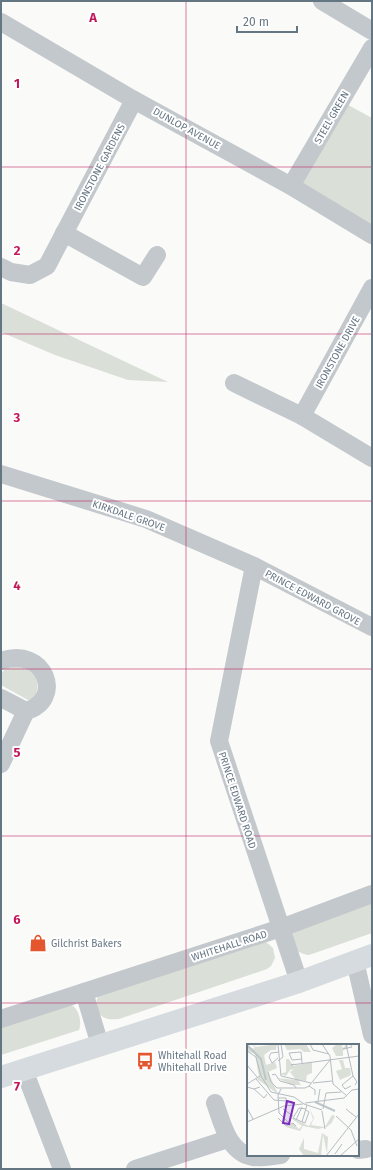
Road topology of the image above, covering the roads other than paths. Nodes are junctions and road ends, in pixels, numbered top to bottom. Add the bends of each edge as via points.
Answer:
1 (322, 1) edge
2 (1, 22) edge
3 (372, 31) edge
4 (372, 48) edge
5 (134, 100) junction
6 (291, 186) junction
7 (64, 233) junction
8 (372, 235) edge
9 (157, 255) dead end
10 (1, 267) edge
11 (372, 288) edge
12 (234, 383) dead end
13 (302, 416) junction
14 (372, 458) edge
15 (1, 474) edge
16 (254, 566) junction
17 (372, 627) edge
18 (1, 661) edge
19 (1, 698) edge
20 (26, 711) junction
21 (1, 764) edge
22 (372, 894) edge
23 (281, 928) junction
24 (364, 958) edge
25 (299, 982) junction
26 (84, 992) junction
27 (1, 1019) edge
28 (372, 1035) edge
29 (100, 1045) junction
30 (24, 1070) junction
31 (1, 1077) edge
32 (215, 1103) dead end
33 (228, 1139) junction
34 (247, 1154) edge
35 (251, 1156) edge
36 (267, 1156) edge
37 (62, 1169) edge
38 (135, 1169) edge

1 - 3 street
2 - 5 street, DUNLOP AVENUE
4 - 6 street, STEEL GREEN
5 - 6 street, DUNLOP AVENUE
5 - 7 street, IRONSTONE GARDENS
6 - 8 street, DUNLOP AVENUE
7 - 9 street via 139,284
7 - 10 street, IRONSTONE GARDENS via 47,266 30,275 11,272
11 - 13 street, IRONSTONE DRIVE
12 - 13 street
13 - 14 street
15 - 16 street, KIRKDALE GROVE via 146,519
16 - 17 street, PRINCE EDWARD GROVE
16 - 23 street, PRINCE EDWARD ROAD via 219,741
18 - 20 street via 14,658 28,659 42,669 46,683 44,698 33,709
19 - 20 street
20 - 21 street
22 - 23 street, WHITEHALL ROAD
23 - 25 street, PRINCE EDWARD ROAD
23 - 26 street, WHITEHALL ROAD
24 - 25 main road
24 - 28 street
25 - 29 main road
26 - 27 street, WHITEHALL ROAD
26 - 29 street
29 - 30 main road
30 - 31 main road
30 - 37 street
32 - 33 street
33 - 34 street
33 - 38 street
35 - 36 street

